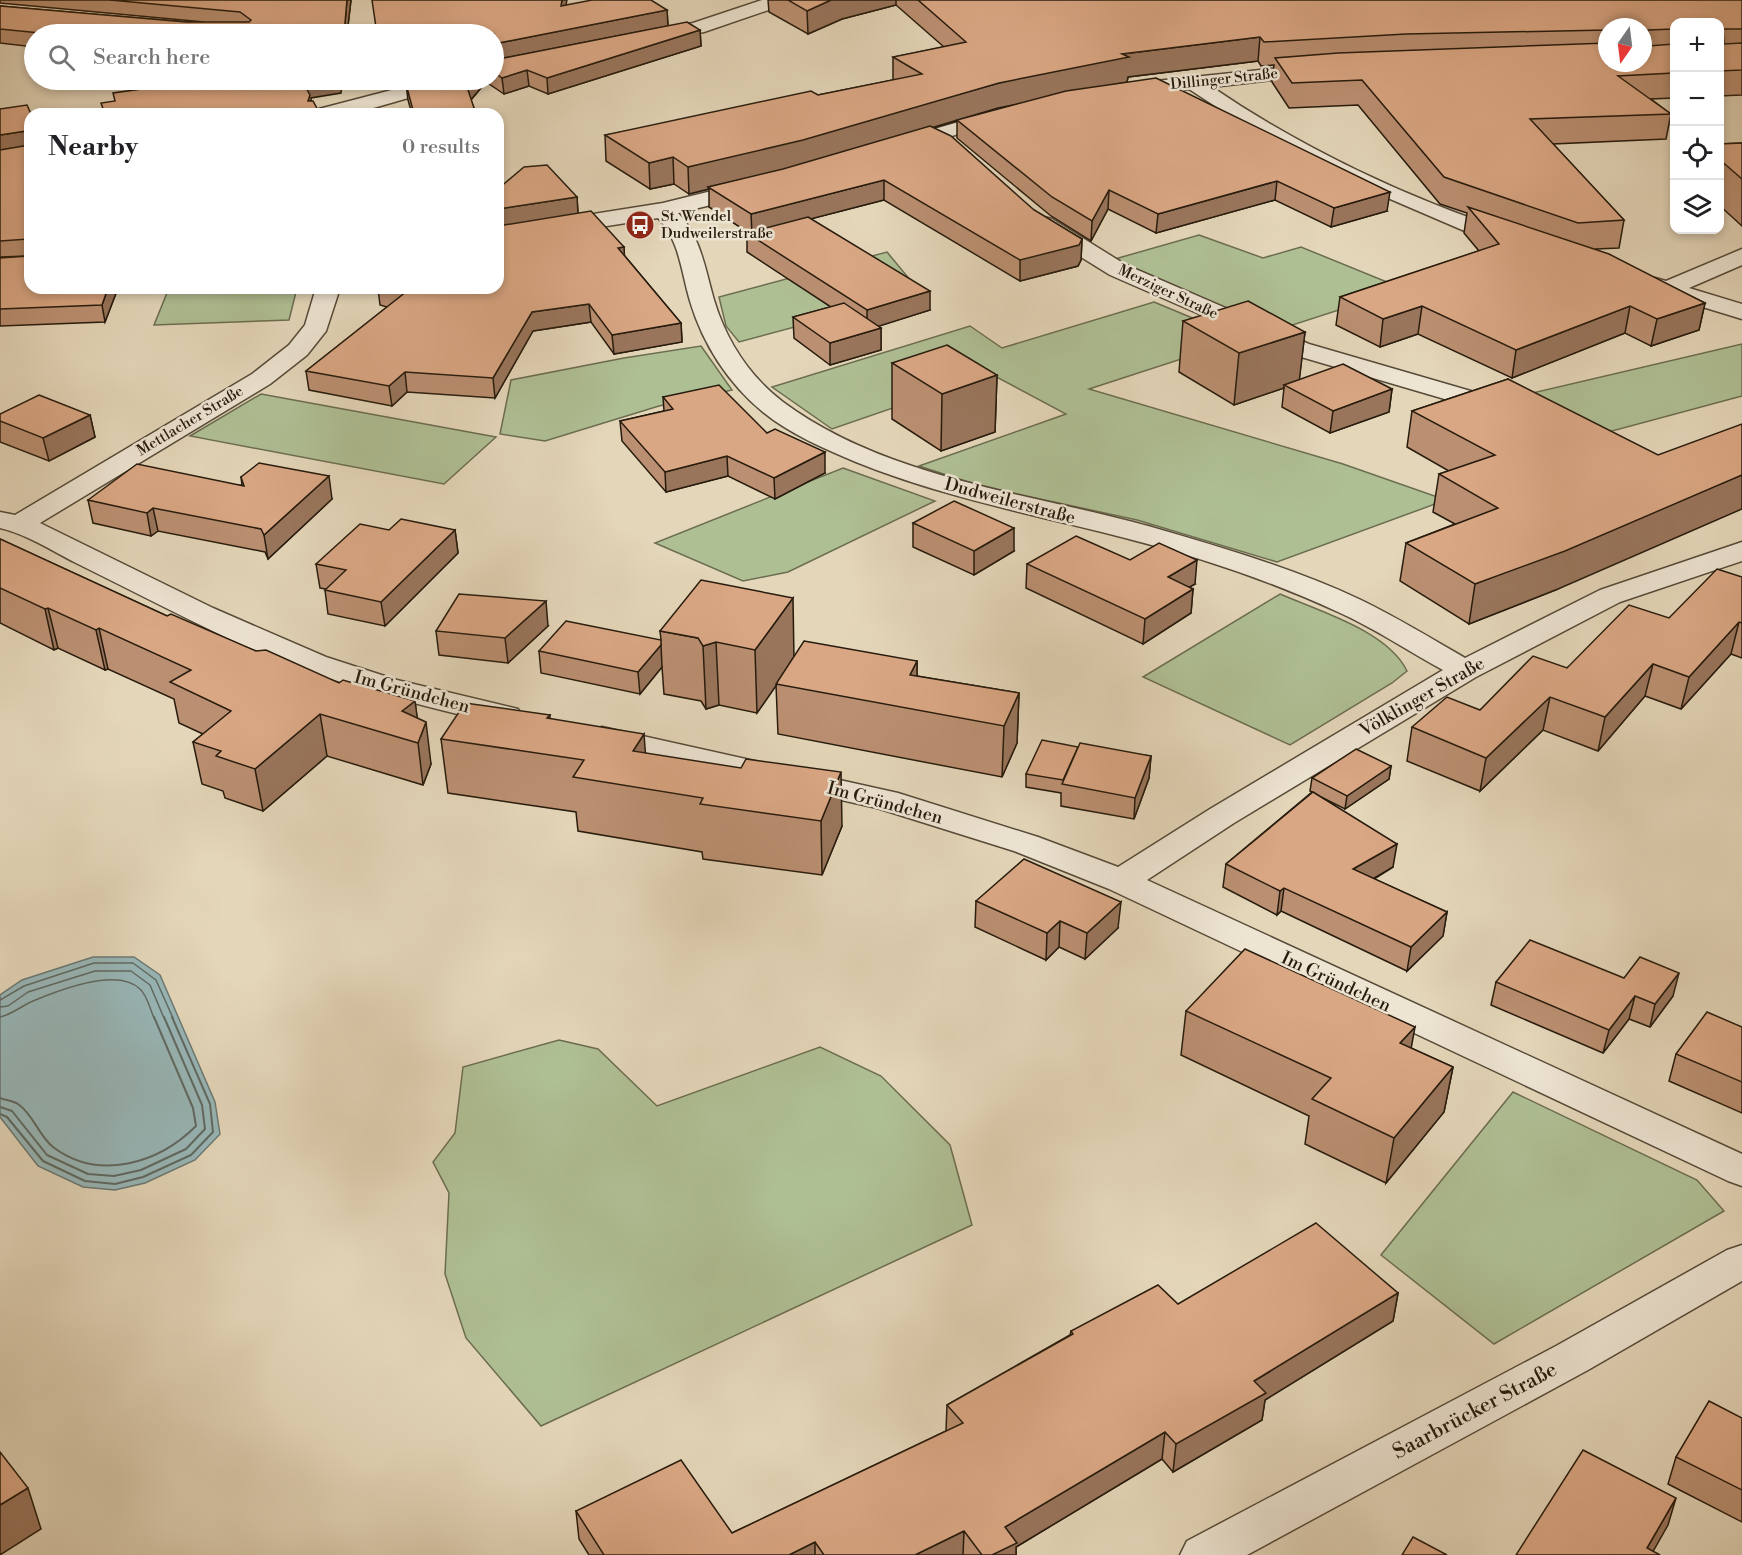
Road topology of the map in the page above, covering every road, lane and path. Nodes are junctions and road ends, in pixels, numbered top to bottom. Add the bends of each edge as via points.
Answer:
1 (780, 0) edge
2 (633, 40) edge
3 (1342, 68) edge
4 (1191, 82) junction
5 (423, 90) edge
6 (1108, 93) edge
7 (373, 108) edge
8 (1022, 110) edge
9 (930, 135) junction
10 (884, 150) edge
11 (959, 150) edge
12 (771, 183) edge
13 (1025, 208) edge
14 (663, 210) junction
15 (504, 235) edge
16 (1524, 244) edge
17 (1742, 256) edge
18 (1634, 279) edge
19 (1667, 289) junction
20 (326, 294) edge
21 (1742, 312) edge
22 (1472, 399) edge
23 (10, 522) edge
24 (1742, 551) edge
25 (1465, 670) junction
26 (537, 723) edge
27 (571, 730) edge
28 (1121, 881) junction
29 (1742, 1171) edge
30 (1742, 1261) edge
31 (1204, 1555) edge

1 - 2 street via 697,28
3 - 4 street, Dillinger Straße
4 - 6 street, Dillinger Straße
4 - 16 street via 1243,119 1342,171 1481,230
5 - 7 street
8 - 9 street
9 - 10 street
9 - 11 street
12 - 14 street
13 - 22 street, Merziger Straße via 1042,223 1118,270 1207,310 1300,349
14 - 15 street
14 - 25 street, Dudweilerstraße via 678,226 692,257 716,339 740,375 773,407 831,442 912,475 1248,565 1350,606
17 - 19 street
18 - 19 street
19 - 21 street
20 - 23 street, Mettlacher Straße via 317,326 298,350 261,379
23 - 26 street, Im Gründchen via 240,633 316,665 414,695
24 - 25 street, Völklinger Straße via 1610,596
25 - 28 street, Völklinger Straße
27 - 28 street, Im Gründchen via 886,800 1026,844
28 - 29 street, Im Gründchen
30 - 31 street, Saarbrücker Straße via 1572,1358

